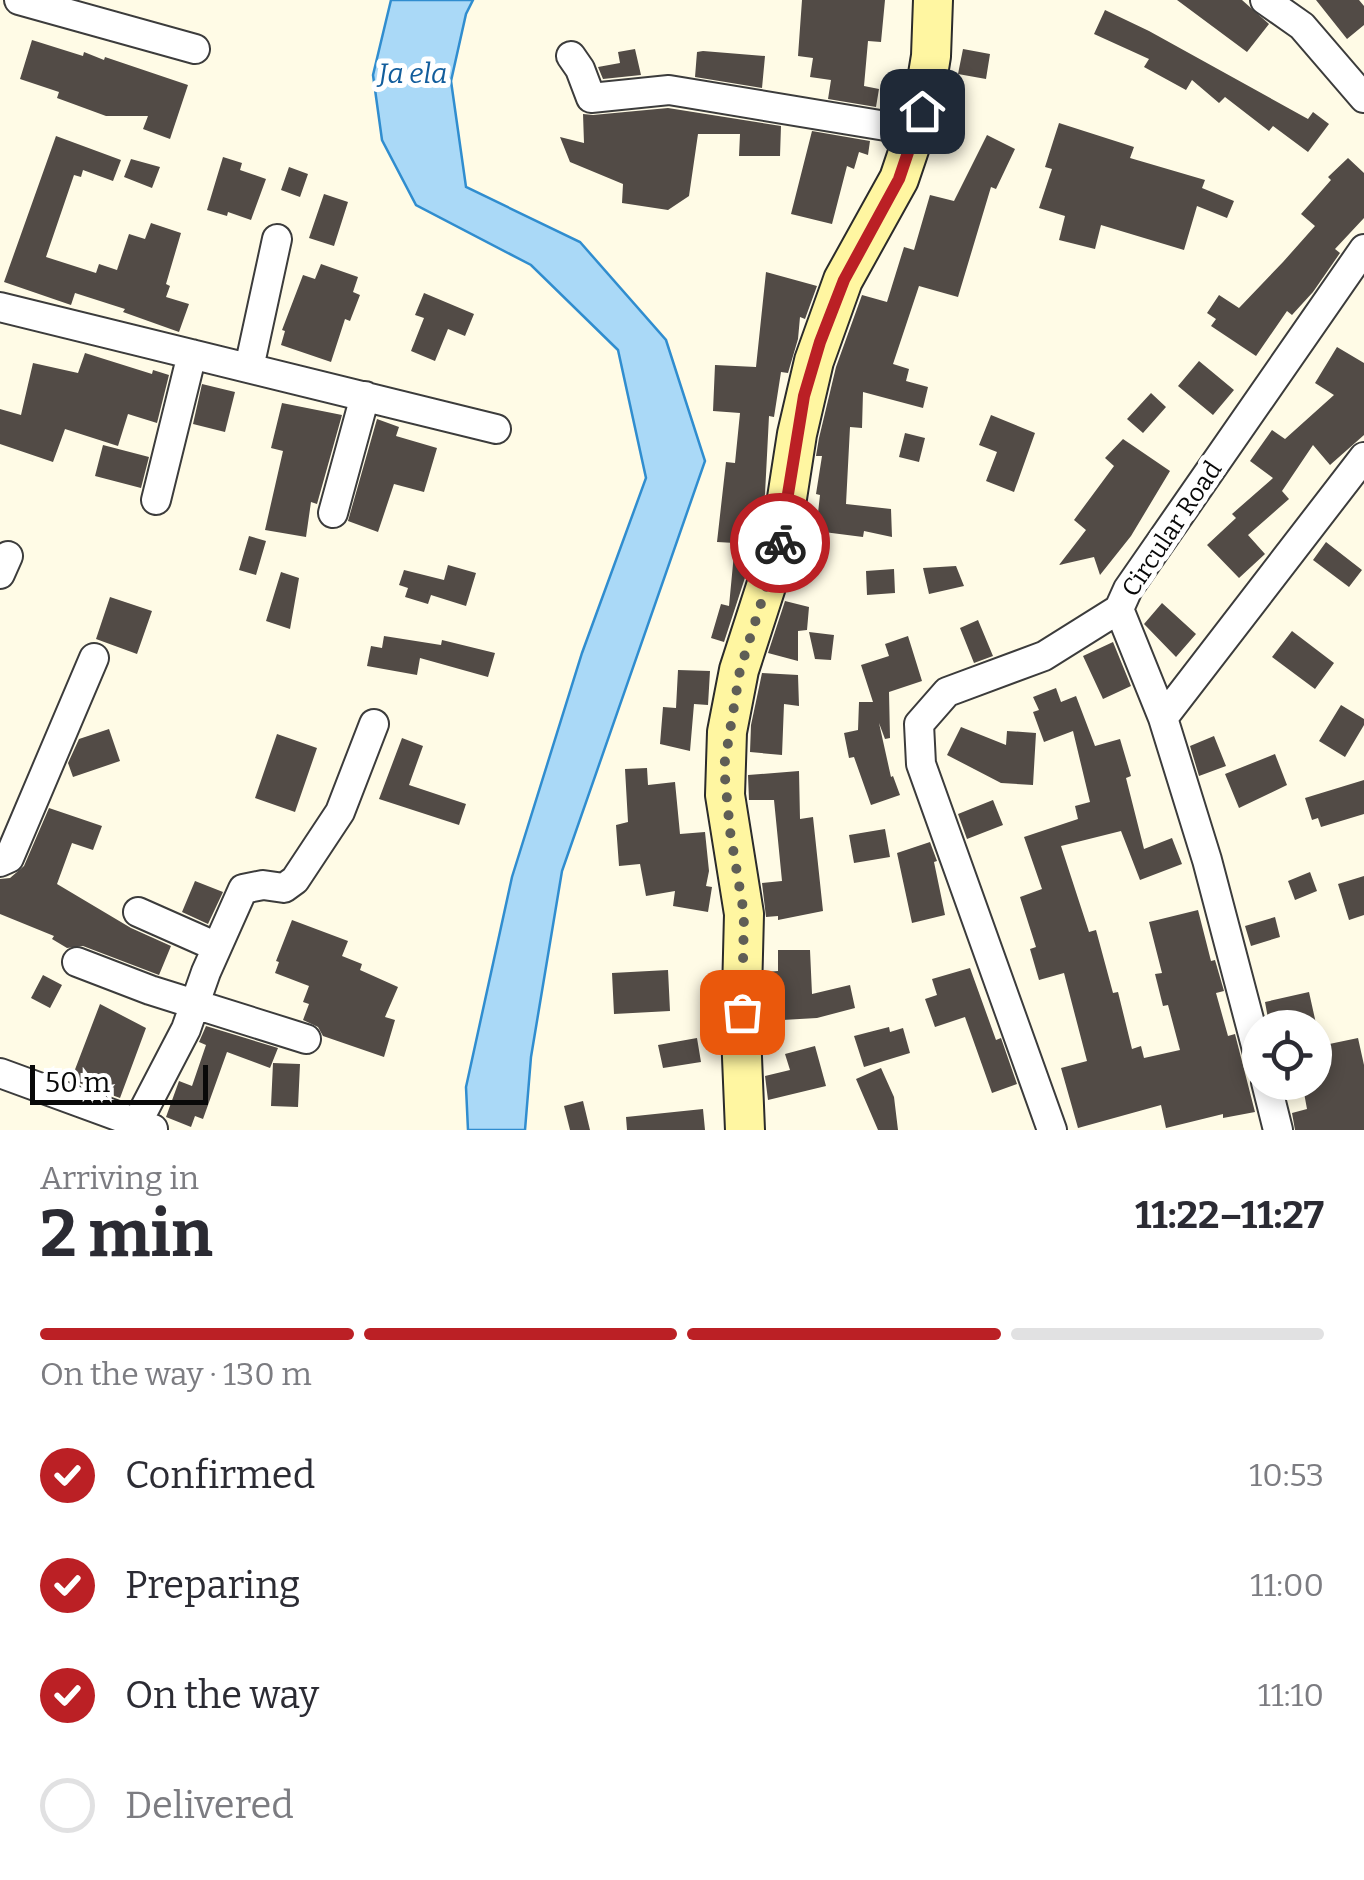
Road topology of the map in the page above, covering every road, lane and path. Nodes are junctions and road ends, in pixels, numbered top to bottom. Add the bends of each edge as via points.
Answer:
1 (19, 0) edge
2 (933, 0) edge
3 (1265, 0) edge
4 (107, 12) edge
5 (194, 49) dead end
6 (571, 56) dead end
7 (1364, 98) edge
8 (916, 130) junction
9 (277, 239) dead end
10 (1364, 249) edge
11 (0, 307) edge
12 (192, 354) junction
13 (250, 368) junction
14 (365, 396) junction
15 (496, 429) dead end
16 (1364, 457) edge
17 (156, 500) dead end
18 (333, 513) dead end
19 (1119, 609) junction
20 (94, 658) dead end
21 (1163, 718) junction
22 (374, 724) dead end
23 (0, 862) edge
24 (138, 912) dead end
25 (216, 947) junction
26 (77, 962) dead end
27 (195, 1004) junction
28 (1247, 1010) edge
29 (306, 1039) dead end
30 (0, 1073) edge
31 (1270, 1100) edge
32 (145, 1126) edge
33 (745, 1130) edge
34 (1052, 1130) edge
35 (1278, 1130) edge

1 - 4 street
2 - 8 main road via 931,56
3 - 7 street via 1302,26
4 - 5 street
6 - 8 street via 591,98 669,90
8 - 33 main road via 899,179 844,280 814,361 780,544 728,732 726,795 744,914
9 - 13 street
10 - 19 street, Circular Road
11 - 12 street
12 - 13 street
12 - 17 street
13 - 14 street
14 - 15 street
14 - 18 street
16 - 21 street
19 - 21 street
19 - 34 street, Circular Road via 1044,656 947,692 918,724 921,764
20 - 23 street via 8,858
21 - 28 street
22 - 25 street via 340,812 295,880 284,888 242,889
24 - 25 street
25 - 27 street
26 - 27 street
27 - 29 street
27 - 32 street
30 - 32 street
31 - 35 street

